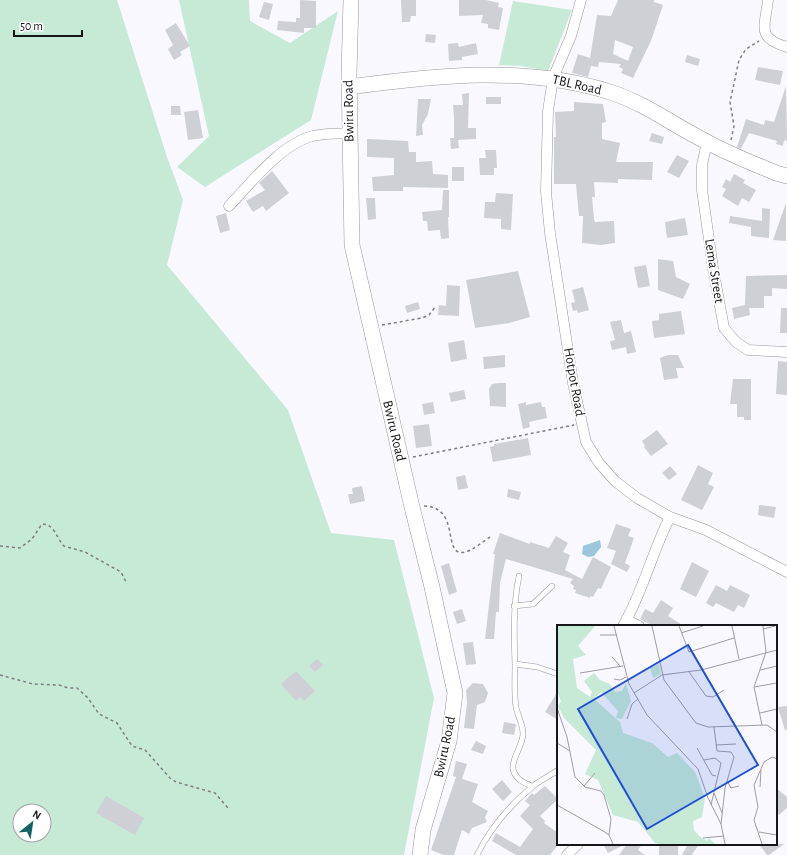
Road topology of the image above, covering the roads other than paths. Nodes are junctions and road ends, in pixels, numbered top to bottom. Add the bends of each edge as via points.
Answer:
1 (351, 0) edge
2 (581, 0) edge
3 (768, 0) edge
4 (787, 47) edge
5 (553, 78) junction
6 (349, 87) junction
7 (350, 133) junction
8 (707, 142) junction
9 (787, 176) edge
10 (229, 206) dead end
11 (787, 352) edge
12 (670, 517) junction
13 (787, 572) edge
14 (519, 576) dead end
15 (552, 586) dead end
16 (514, 606) junction
17 (625, 623) edge
18 (515, 664) junction
19 (557, 674) edge
20 (557, 771) edge
21 (532, 786) junction
22 (420, 855) edge
23 (477, 855) edge

1 - 6 main road, Bwiru Road
2 - 5 street, Hotpot Road
3 - 4 street via 764,29 766,37
5 - 6 main road, TBL Road via 475,75 396,80
5 - 8 main road, TBL Road via 631,101
5 - 12 street, Hotpot Road via 548,111 546,192 573,383 586,442 615,482 636,498
6 - 7 main road, Bwiru Road
7 - 10 street via 312,136 300,141 274,161
7 - 22 main road, Bwiru Road via 352,245 455,693 449,741 423,830
8 - 9 main road, TBL Road
8 - 11 street, Lema Street via 702,165 702,190 724,328 736,342 748,350
12 - 13 street, Hotpot Road via 706,530
12 - 17 street
14 - 16 lane
15 - 16 lane via 533,604
16 - 18 lane
18 - 19 lane via 537,667
18 - 21 lane via 516,708 523,735 512,767 521,781
20 - 21 lane
21 - 23 lane via 510,807 489,834

